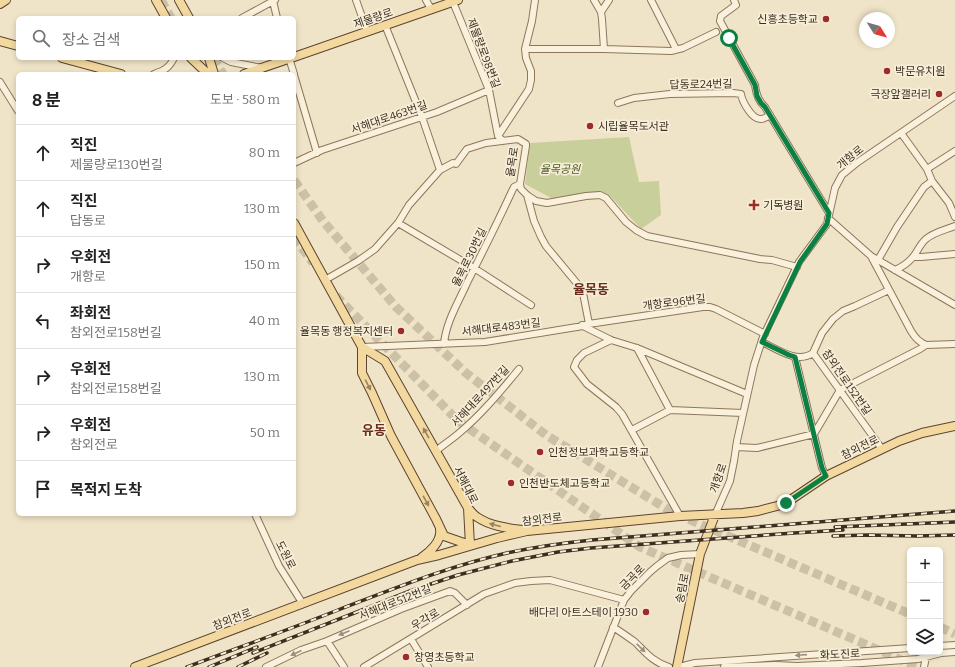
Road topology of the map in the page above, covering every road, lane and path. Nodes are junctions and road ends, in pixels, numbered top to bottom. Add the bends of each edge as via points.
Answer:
1 (6, 0) edge
2 (156, 0) edge
3 (179, 0) edge
4 (356, 0) edge
5 (426, 0) edge
6 (535, 0) edge
7 (594, 0) edge
8 (609, 0) edge
9 (651, 0) edge
10 (734, 0) edge
11 (274, 1) edge
12 (456, 1) edge
13 (0, 4) edge
14 (431, 9) junction
15 (601, 12) junction
16 (165, 16) edge
17 (188, 16) edge
18 (246, 16) edge
19 (277, 16) edge
20 (385, 25) junction
21 (367, 32) junction
22 (716, 32) dead end
23 (1, 41) edge
24 (16, 45) edge
25 (525, 49) junction
26 (604, 49) junction
27 (676, 50) junction
28 (296, 56) edge
29 (69, 60) edge
30 (173, 60) edge
31 (192, 60) edge
32 (210, 60) edge
33 (227, 60) edge
34 (285, 60) edge
35 (290, 60) edge
36 (260, 71) edge
37 (114, 72) edge
38 (159, 72) edge
39 (206, 72) edge
40 (213, 72) edge
41 (294, 72) edge
42 (296, 81) edge
43 (0, 82) edge
44 (489, 90) junction
45 (955, 96) edge
46 (618, 103) dead end
47 (16, 106) edge
48 (770, 115) junction
49 (422, 117) junction
50 (901, 133) junction
51 (500, 138) junction
52 (955, 151) edge
53 (317, 153) junction
54 (296, 162) edge
55 (927, 169) junction
56 (440, 170) junction
57 (932, 181) junction
58 (520, 184) junction
59 (527, 195) junction
60 (829, 216) junction
61 (955, 217) edge
62 (398, 223) junction
63 (955, 226) edge
64 (296, 227) edge
65 (955, 254) edge
66 (871, 256) junction
67 (913, 257) junction
68 (878, 260) junction
69 (797, 267) junction
70 (474, 268) junction
71 (896, 270) junction
72 (325, 280) junction
73 (889, 290) junction
74 (531, 305) dead end
75 (955, 305) edge
76 (589, 324) junction
77 (580, 326) junction
78 (764, 334) junction
79 (611, 340) junction
80 (762, 342) junction
81 (444, 344) junction
82 (955, 344) edge
83 (926, 345) junction
84 (362, 347) junction
85 (636, 348) junction
86 (813, 353) junction
87 (795, 357) junction
88 (519, 369) dead end
89 (840, 390) junction
90 (747, 394) junction
91 (670, 410) junction
92 (743, 413) junction
93 (955, 426) edge
94 (632, 430) junction
95 (814, 434) junction
96 (736, 447) junction
97 (882, 449) junction
98 (436, 450) junction
99 (826, 476) junction
100 (468, 508) junction
101 (715, 515) junction
102 (256, 516) edge
103 (680, 516) junction
104 (436, 518) junction
105 (527, 531) junction
106 (470, 545) junction
107 (700, 554) junction
108 (417, 560) junction
109 (624, 600) junction
110 (303, 604) junction
111 (467, 605) junction
112 (613, 627) junction
113 (411, 639) junction
114 (327, 641) junction
115 (955, 645) edge
116 (943, 646) edge
117 (907, 648) edge
118 (955, 652) edge
119 (926, 656) junction
120 (136, 667) edge
121 (266, 667) edge
122 (344, 667) edge
123 (364, 667) edge
124 (428, 667) edge
125 (598, 667) edge
126 (668, 667) edge
127 (678, 667) edge
128 (724, 667) edge
129 (924, 667) edge

1 - 13 main road
2 - 16 main road
3 - 17 main road
4 - 21 street
5 - 14 street
6 - 25 street
7 - 15 street
8 - 15 street
9 - 27 street
10 - 48 street via 736,5 721,16 720,21 755,85 757,96
11 - 18 street
11 - 19 street
12 - 14 main road, 제물량로
12 - 44 street, 제물량로98번길
14 - 20 main road, 제물량로
15 - 26 street
20 - 21 main road, 제물량로
20 - 49 street
21 - 28 main road, 제물량로
22 - 27 street
23 - 24 main road
25 - 26 street
25 - 51 street via 531,71 529,89
26 - 27 street
29 - 37 main road
30 - 38 street
31 - 39 main road
32 - 40 main road
33 - 36 street
34 - 36 main road
35 - 41 street
42 - 53 street
43 - 47 street
44 - 49 street, 서해대로463번길
44 - 51 street, 제물량로98번길
45 - 50 street, 개항로
46 - 48 street, 답동로24번길 via 634,98 670,94 734,93 741,94 755,117 761,119
48 - 60 street
49 - 53 street, 서해대로463번길
49 - 56 street
50 - 55 street
50 - 60 street, 개항로 via 842,175
51 - 56 street, 율목로 via 468,149 456,164
51 - 58 street, 율목로 via 518,139 526,144
52 - 55 street
53 - 54 street, 서해대로463번길
55 - 57 street
56 - 62 street, 율목로 via 409,205
57 - 61 street via 949,203
57 - 68 street via 924,187
58 - 59 street, 율목로
58 - 70 street, 율목로30번길 via 514,187
59 - 69 street via 547,204 600,195 606,198 626,222 647,236
59 - 76 street via 534,221 546,246 583,293
60 - 66 street
60 - 69 street, 개항로 via 827,224
62 - 70 street
62 - 72 street, 율목로 via 375,249
63 - 67 street via 927,238
64 - 72 main road
65 - 67 street
66 - 68 street
66 - 73 street
67 - 71 street
68 - 71 street
69 - 78 street, 개항로
70 - 74 street
70 - 81 street, 율목로30번길 via 449,323
71 - 75 street
72 - 84 main road
73 - 83 street via 915,338
73 - 86 street, 참외전로152번길 via 843,311 833,319 822,333
76 - 77 street, 개항로96번길
76 - 78 street, 개항로96번길 via 710,307
77 - 79 street
77 - 81 street, 서해대로483번길 via 491,341
78 - 80 street, 개항로
79 - 85 street
79 - 94 street via 584,353 574,366 587,384 616,407
80 - 87 street
80 - 90 street, 개항로
81 - 84 street, 서해대로483번길
82 - 83 street
83 - 89 street
98 -> 84 main road, 서해대로 via 385,360
84 -> 104 main road via 362,373 391,436
85 - 90 street
85 - 91 street
86 - 87 street
86 - 89 street, 참외전로152번길
87 - 95 street
88 - 98 street, 서해대로497번길 via 473,421
89 - 95 street
89 - 97 street, 참외전로152번길
90 - 92 street, 개항로
91 - 92 street
91 - 94 street
92 - 96 street, 개항로
93 - 97 main road, 참외전로 via 922,433
94 - 103 street
95 - 96 street via 757,448
95 - 99 street
96 - 101 street, 개항로 via 730,481
97 - 99 main road, 참외전로
98 - 100 main road, 서해대로
99 - 101 main road, 참외전로 via 786,503 758,511
105 -> 100 main road via 488,523 476,517
100 - 106 main road, 서해대로
101 - 103 main road, 참외전로
101 - 107 main road, 송림로
102 - 110 street, 도원로 via 280,566
103 - 105 main road, 참외전로
104 - 106 main road via 444,536
104 - 108 main road via 441,532 439,540 428,554
105 - 106 main road, 참외전로
106 - 108 main road, 참외전로
107 - 109 street, 금곡로 via 675,556 663,562
107 - 127 main road, 송림로
108 - 110 main road, 참외전로
109 - 111 street, 우각로 via 550,580 531,581 498,589
109 - 112 street, 금곡로
110 - 120 main road, 참외전로
111 - 113 street, 우각로
111 -> 114 street, 서해대로512번길 via 450,591
112 - 125 street, 금곡로
112 -> 126 street via 625,634 652,659
113 - 123 street, 우각로
113 - 124 street
114 -> 121 street
114 - 122 street
115 - 116 street
117 -> 127 street, 화도진로 via 695,663
118 - 119 street, 화도진로
119 - 128 street, 화도진로 via 918,659 862,663
119 - 129 street

